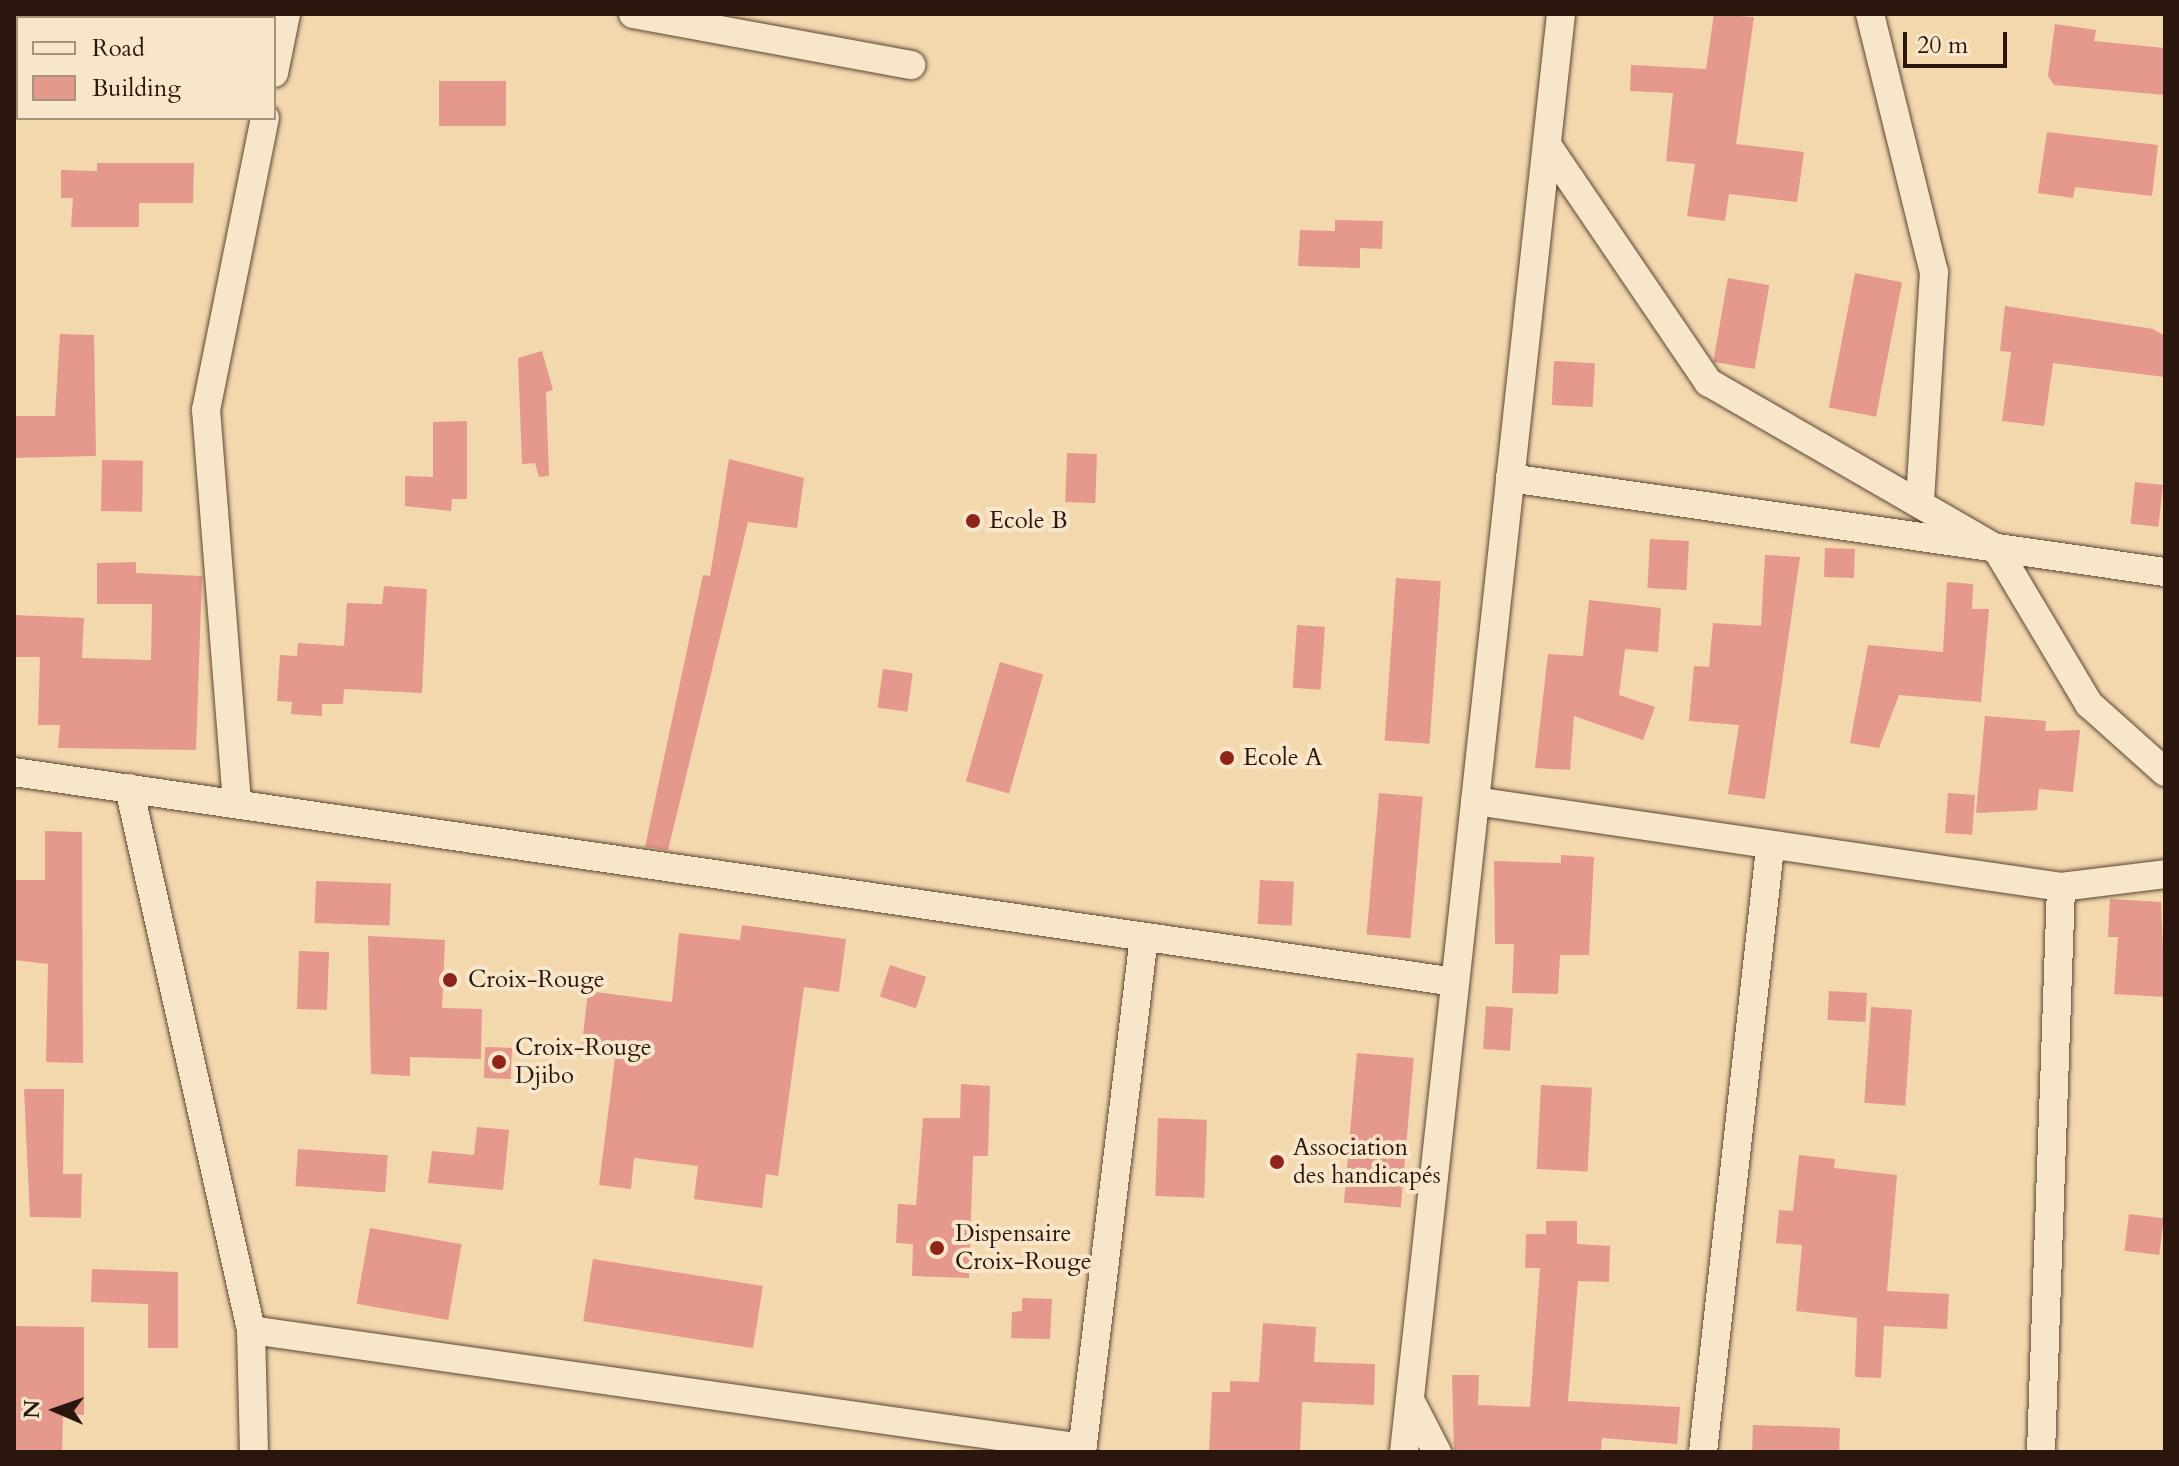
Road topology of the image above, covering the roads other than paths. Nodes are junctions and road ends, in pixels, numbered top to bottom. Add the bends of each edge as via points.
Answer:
1 (286, 14) edge
2 (633, 14) edge
3 (1561, 14) edge
4 (1870, 14) edge
5 (276, 63) edge
6 (911, 65) dead end
7 (265, 120) edge
8 (1547, 145) junction
9 (1510, 478) junction
10 (1920, 504) junction
11 (1996, 548) junction
12 (2165, 572) edge
13 (14, 772) edge
14 (2165, 772) edge
15 (129, 788) junction
16 (1475, 801) junction
17 (237, 803) junction
18 (1770, 848) junction
19 (2165, 874) edge
20 (2061, 887) junction
21 (1144, 937) junction
22 (1455, 982) junction
23 (251, 1330) junction
24 (1410, 1400) junction
25 (1082, 1450) edge
26 (254, 1452) edge
27 (1404, 1452) edge
28 (1437, 1452) edge
29 (1703, 1452) edge
30 (2041, 1452) edge

1 - 5 street
2 - 6 street
3 - 8 street
4 - 10 street via 1934,272
7 - 17 street via 206,410
8 - 9 street
8 - 10 street via 1708,382
9 - 11 street
9 - 16 street
10 - 11 street
11 - 12 street
11 - 14 street via 2089,704
13 - 15 street
15 - 17 street
15 - 23 street
16 - 18 street
16 - 22 street
17 - 21 street
18 - 20 street
18 - 29 street
19 - 20 street
20 - 30 street
21 - 22 street
21 - 25 street
22 - 24 street
23 - 25 street
23 - 26 street
24 - 27 street
24 - 28 street

